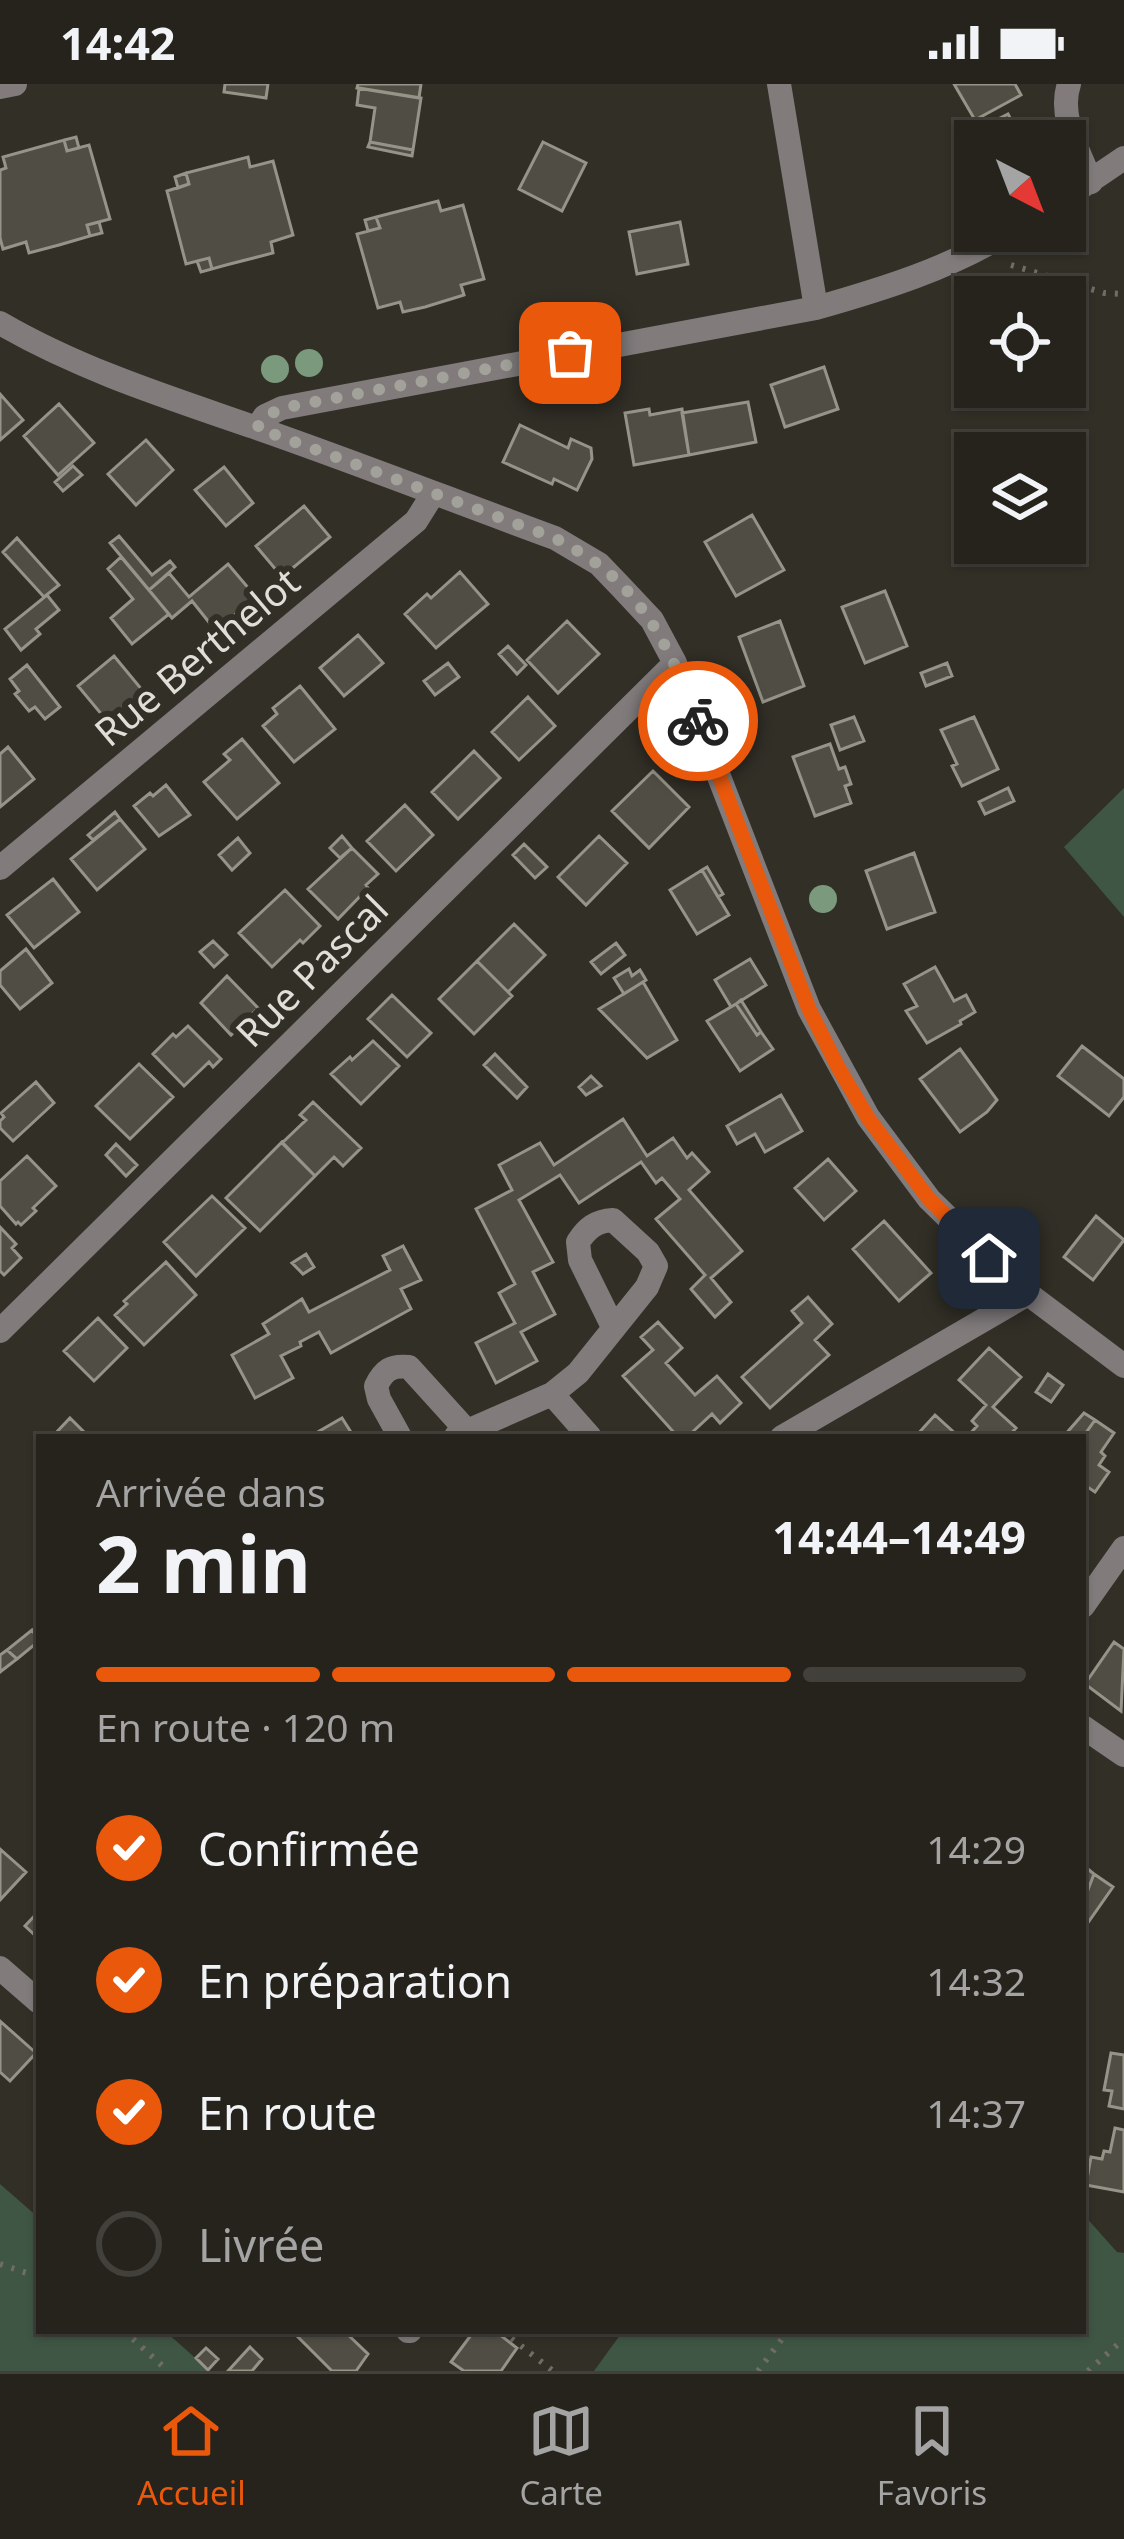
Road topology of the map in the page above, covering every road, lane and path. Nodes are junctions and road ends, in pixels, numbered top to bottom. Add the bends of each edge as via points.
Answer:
1 (15, 84) edge
2 (779, 84) edge
3 (1069, 84) edge
4 (0, 87) edge
5 (1124, 158) edge
6 (1091, 182) junction
7 (1086, 185) edge
8 (976, 252) edge
9 (973, 254) junction
10 (1124, 295) edge
11 (816, 308) junction
12 (0, 323) edge
13 (257, 428) junction
14 (434, 494) junction
15 (675, 663) junction
16 (0, 868) edge
17 (1028, 1294) junction
18 (613, 1327) dead end
19 (0, 1331) edge
20 (1124, 1366) edge
21 (552, 1394) junction
22 (398, 1434) edge
23 (460, 1434) edge
24 (587, 1434) edge
25 (787, 1434) edge
26 (1124, 1548) edge
27 (1086, 1602) edge
28 (1086, 1729) edge
29 (1124, 1755) edge
30 (0, 1968) edge
31 (36, 1999) edge
32 (0, 2264) edge
33 (36, 2276) edge
34 (127, 2334) edge
35 (506, 2334) edge
36 (786, 2334) edge
37 (1124, 2339) edge
38 (168, 2371) edge
39 (554, 2371) edge
40 (758, 2371) edge
41 (1088, 2371) edge

1 - 4 street
2 - 11 street
3 - 6 street via 1066,118
5 - 6 street
6 - 7 street
8 - 9 street
9 - 10 path
9 - 11 street
11 - 13 street via 283,408
12 - 13 street via 41,347
13 - 14 street
14 - 15 street via 555,538 598,564 652,620
14 - 16 street, Rue Berthelot via 416,521
15 - 17 street via 838,1067 929,1199
15 - 19 street, Rue Pascal
17 - 20 street
17 - 25 street
18 - 21 street
21 - 23 street
21 - 24 street
22 - 23 street via 376,1386 395,1365 409,1367
26 - 27 street
28 - 29 street
30 - 31 street
32 - 33 path
34 - 38 path
35 - 39 path
36 - 40 path
37 - 41 path

